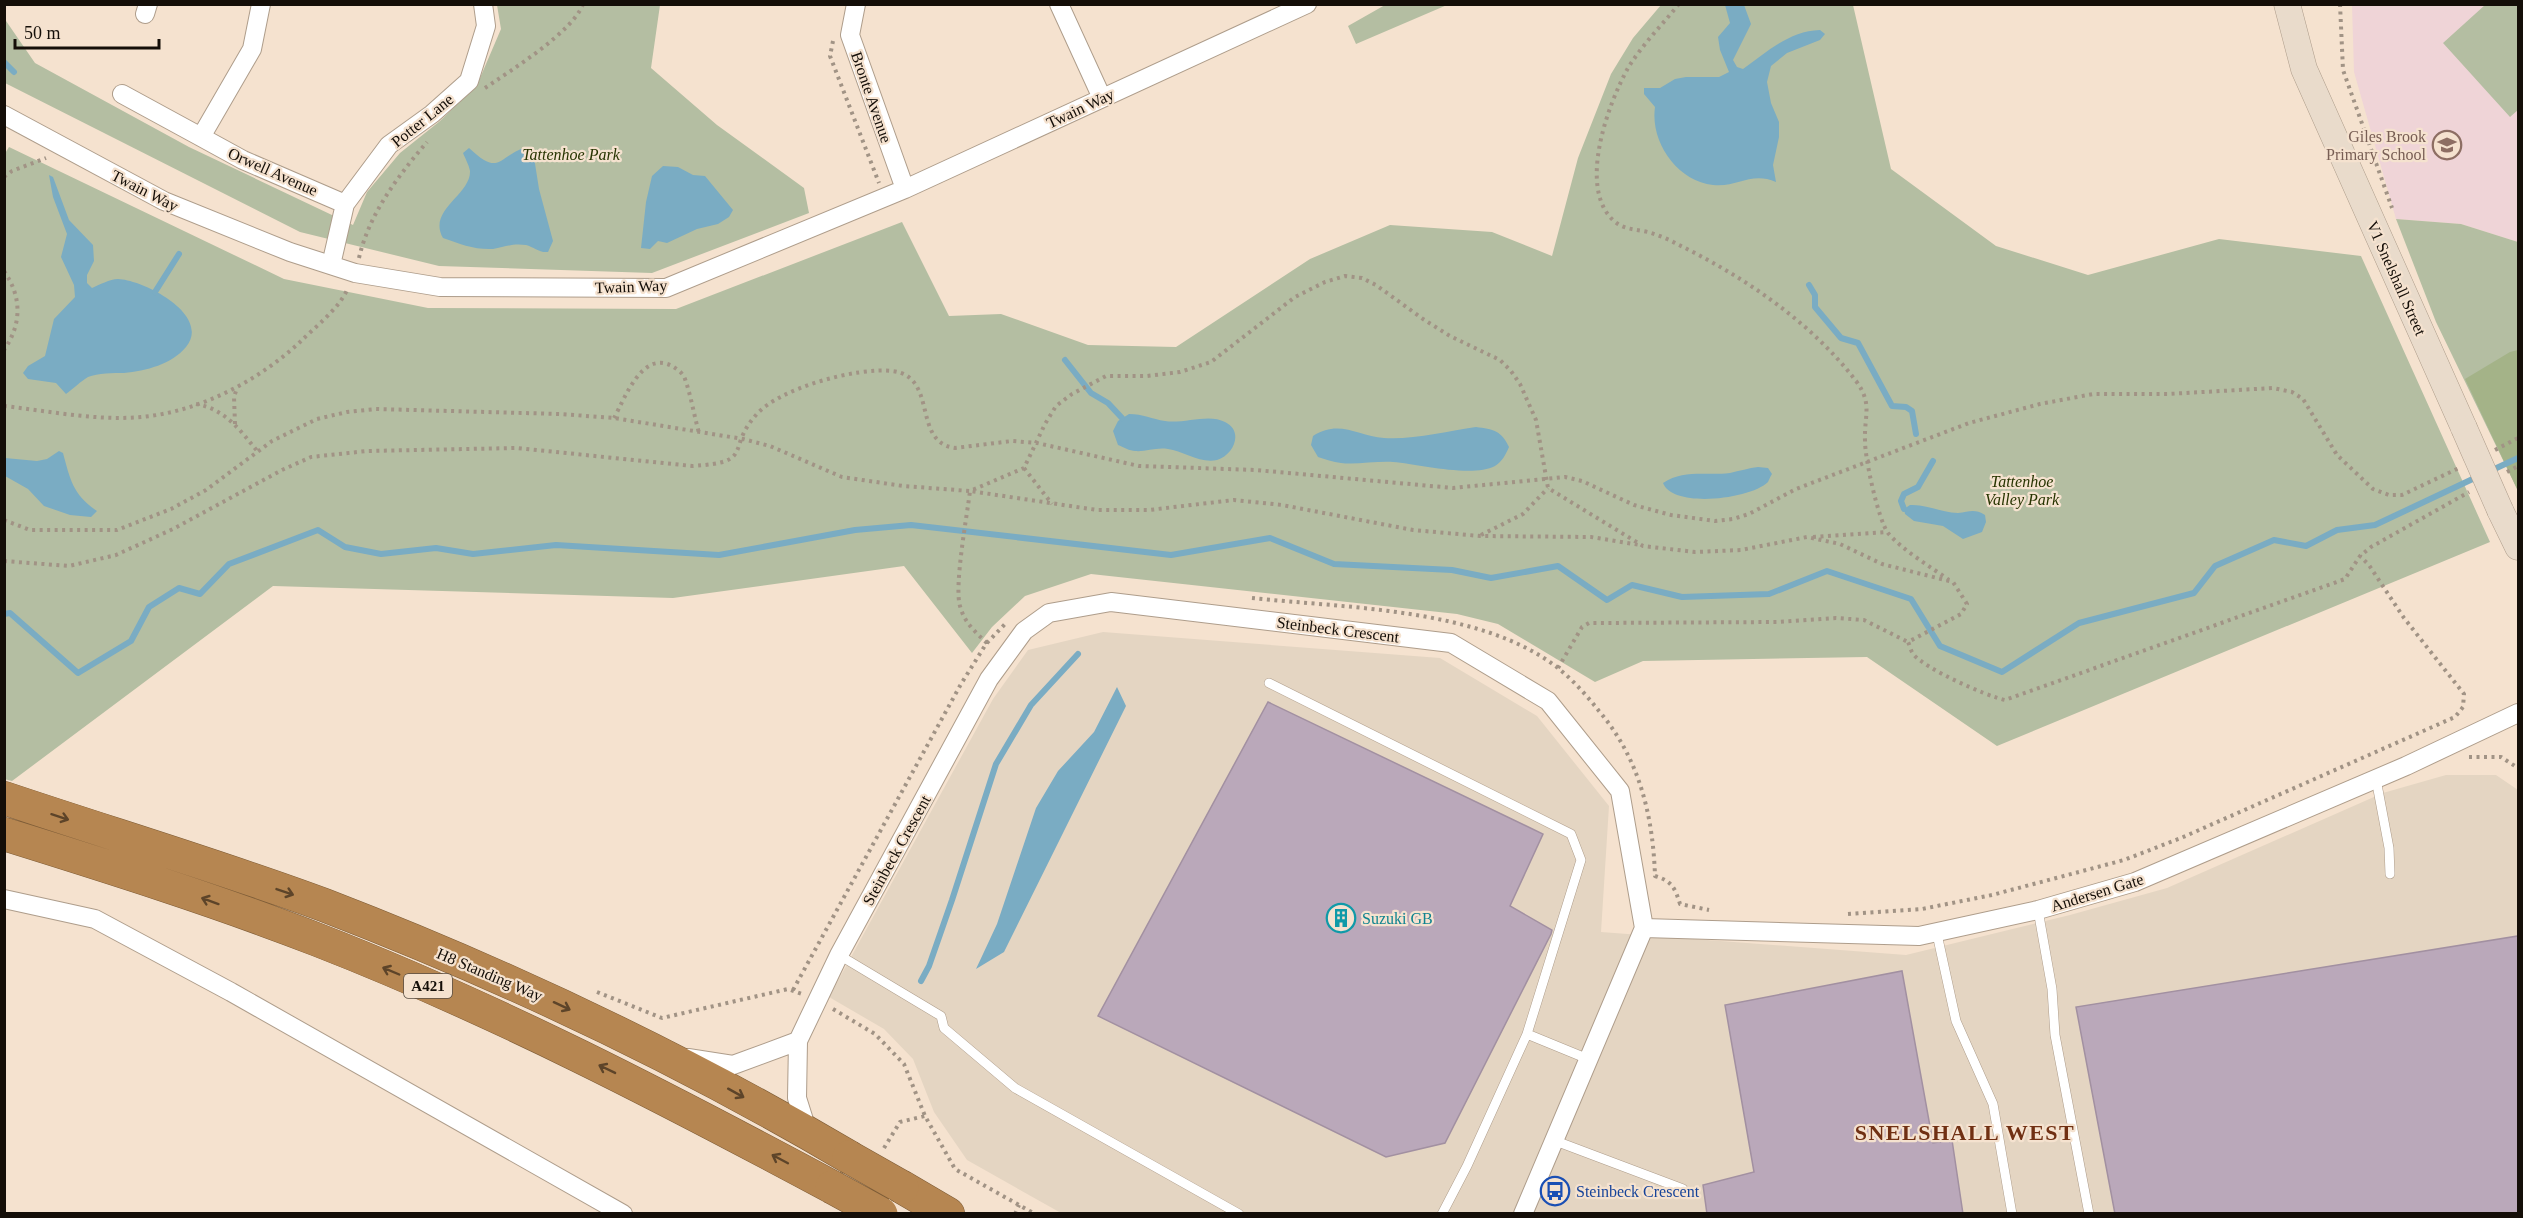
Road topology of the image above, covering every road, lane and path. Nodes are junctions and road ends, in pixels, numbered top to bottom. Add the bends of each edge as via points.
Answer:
1 (261, 4) edge
2 (483, 4) edge
3 (856, 4) edge
4 (1059, 4) edge
5 (1307, 4) edge
6 (1679, 4) edge
7 (2287, 4) edge
8 (2340, 4) edge
9 (834, 35) dead end
10 (122, 94) dead end
11 (1102, 98) junction
12 (5, 117) edge
13 (201, 137) junction
14 (59, 144) junction
15 (4, 177) edge
16 (905, 189) junction
17 (885, 198) junction
18 (345, 204) junction
19 (2396, 219) dead end
20 (331, 265) junction
21 (4, 271) edge
22 (4, 350) edge
23 (237, 387) dead end
24 (4, 402) edge
25 (195, 404) dead end
26 (9, 406) dead end
27 (614, 418) junction
28 (235, 424) junction
29 (699, 433) junction
30 (743, 439) junction
31 (1037, 443) junction
32 (258, 452) junction
33 (1867, 463) junction
34 (1024, 468) junction
35 (2456, 470) dead end
36 (1548, 478) junction
37 (1548, 488) junction
38 (970, 491) junction
39 (2467, 492) dead end
40 (1052, 504) junction
41 (4, 520) edge
42 (1887, 532) junction
43 (1480, 536) junction
44 (1807, 537) junction
45 (1643, 546) junction
46 (2518, 547) edge
47 (2360, 556) junction
48 (4, 561) edge
49 (1953, 582) junction
50 (1240, 597) dead end
51 (1013, 617) dead end
52 (1908, 642) junction
53 (987, 643) junction
54 (1558, 668) junction
55 (1269, 683) dead end
56 (2518, 713) edge
57 (2376, 779) junction
58 (4, 798) edge
59 (4, 834) edge
60 (2390, 874) dead end
61 (4, 899) edge
62 (1710, 910) dead end
63 (2038, 910) junction
64 (1841, 914) dead end
65 (1644, 928) junction
66 (1937, 934) junction
67 (839, 955) junction
68 (794, 990) junction
69 (597, 992) dead end
70 (818, 1000) junction
71 (1527, 1034) junction
72 (798, 1041) junction
73 (666, 1055) junction
74 (1588, 1059) junction
75 (808, 1133) junction
76 (1553, 1140) junction
77 (1683, 1189) dead end
78 (1019, 1205) junction
79 (623, 1214) edge
80 (881, 1214) edge
81 (948, 1214) edge
82 (1015, 1214) edge
83 (1035, 1214) edge
84 (1239, 1214) edge
85 (1442, 1214) edge
86 (1523, 1214) edge
87 (2012, 1214) edge
88 (2089, 1214) edge

1 - 13 street via 252,49
2 - 18 street, Potter Lane via 486,26 469,81 389,145
3 - 16 street, Bronte Avenue via 850,35
4 - 11 street
5 - 11 street, Twain Way
6 - 33 path via 1628,68 1607,118 1595,171 1605,210 1621,227 1665,238 1701,256 1777,305 1816,339 1866,397
7 - 46 street, V1 Snelshall Street, bridge via 2304,69
8 - 19 path via 2343,70
9 - 17 path via 830,56
10 - 13 street, Orwell Avenue
11 - 16 street, Twain Way
12 - 14 street, Twain Way
13 - 18 street, Orwell Avenue via 243,160
14 - 15 path via 46,158
14 - 20 street, Twain Way via 164,201
16 - 17 street, Twain Way
17 - 20 street, Twain Way via 666,288 440,287 355,273
18 - 20 street, Potter Lane
21 - 22 path via 17,298 19,317
23 - 28 path
24 - 26 path
25 - 28 path via 209,406
27 - 29 path
27 - 29 path via 643,369 665,363 685,378
27 - 32 path via 375,409 317,419
28 - 32 path
29 - 30 path
30 - 31 path via 757,414 795,390 853,374 890,370 909,376 915,384 930,431 946,447 1012,441
30 - 38 path via 770,446 842,477
30 - 48 path via 731,460 720,465 692,466 517,448 367,451 311,458 116,555 69,566
31 - 34 path
31 - 36 path via 1139,466 1256,470 1454,488
31 - 36 path via 1056,406 1080,390 1106,376 1180,372 1211,362 1295,297 1345,276 1376,285 1423,319 1500,360 1511,370 1536,420
32 - 41 path via 206,490 117,530 30,530
33 - 35 path via 1969,423 2093,394 2273,388 2303,399 2337,455 2373,489 2402,495
33 - 36 path via 1796,489 1749,514 1715,521 1634,505 1582,481
33 - 42 path
34 - 38 path
34 - 40 path
36 - 37 path
37 - 43 path via 1522,514
37 - 45 path
38 - 40 path
38 - 53 path via 959,604 972,630
39 - 47 path
40 - 43 path via 1097,510 1149,510 1234,500 1413,530
42 - 44 path
42 - 49 path
43 - 45 path via 1592,537
44 - 45 path via 1741,550 1695,552
44 - 49 path via 1840,544 1882,564
47 - 52 path via 2345,579 2005,700 1927,665 1913,655
47 - 64 path via 2463,694 2463,707 2456,717 2124,860 2026,887 1922,909
49 - 52 path via 1967,604 1961,614
50 - 54 path via 1414,615 1463,625 1503,638
51 - 53 path
52 - 54 path via 1864,620 1836,618 1600,622 1582,627
53 - 68 path
54 - 62 path via 1585,693 1624,746 1654,836 1655,876 1674,886 1680,904
55 - 71 lane via 1571,834 1581,860
56 - 57 street, Andersen Gate
57 - 60 lane
57 - 63 street, Andersen Gate via 2135,882
58 -> 73 highway, H8 Standing Way / A421 via 323,905 497,975
80 -> 59 highway, A421, bridge via 671,1101 433,988 318,940 152,879
61 - 79 street via 94,919
63 - 66 street, Andersen Gate
63 - 88 lane via 2052,988 2055,1035
65 - 66 street, Andersen Gate
65 - 67 street, Steinbeck Crescent via 1620,791 1548,701 1451,643 1111,602 1049,613 1024,631 989,679
65 - 74 street
66 - 87 lane via 1956,1021 1993,1104
67 - 70 street, Steinbeck Crescent
67 - 84 lane via 941,1017 944,1028 1015,1088
68 - 69 path via 788,988 662,1018
68 - 70 path
70 - 72 street, Steinbeck Crescent
70 - 78 path via 875,1034 904,1064 925,1116 955,1168
71 - 74 lane
71 - 85 lane
72 - 73 street via 733,1065
72 - 75 street, Steinbeck Crescent via 797,1098
73 -> 75 highway, H8 Standing Way / A421
74 - 76 street
75 - 81 highway, H8 Standing Way / A421, bridge
76 - 77 lane
76 - 86 street
78 - 82 path
78 - 83 path

